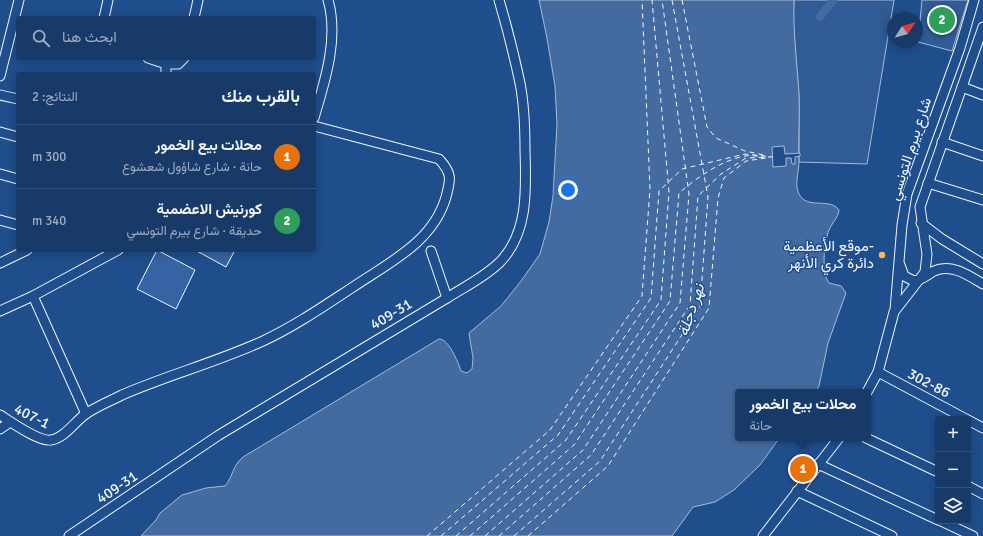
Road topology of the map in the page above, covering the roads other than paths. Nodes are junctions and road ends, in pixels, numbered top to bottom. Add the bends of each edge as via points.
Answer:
1 (19, 0) edge
2 (108, 0) edge
3 (198, 0) edge
4 (328, 0) edge
5 (500, 0) edge
6 (974, 0) edge
7 (16, 16) edge
8 (104, 16) edge
9 (194, 16) edge
10 (15, 25) edge
11 (983, 27) edge
12 (3, 50) edge
13 (154, 60) edge
14 (182, 60) edge
15 (166, 64) junction
16 (166, 72) edge
17 (0, 76) edge
18 (962, 87) junction
19 (0, 95) edge
20 (983, 95) edge
21 (16, 99) edge
22 (316, 111) edge
23 (316, 127) edge
24 (0, 132) edge
25 (16, 136) edge
26 (942, 142) junction
27 (983, 156) edge
28 (0, 174) edge
29 (16, 178) edge
30 (928, 183) junction
31 (983, 200) edge
32 (0, 220) edge
33 (922, 223) junction
34 (16, 224) edge
35 (431, 251) dead end
36 (23, 252) edge
37 (114, 252) edge
38 (0, 263) edge
39 (900, 264) junction
40 (983, 264) edge
41 (921, 279) junction
42 (983, 284) edge
43 (33, 296) junction
44 (447, 298) junction
45 (0, 311) edge
46 (894, 312) junction
47 (878, 372) junction
48 (869, 389) edge
49 (86, 414) junction
50 (0, 415) edge
51 (961, 416) edge
52 (971, 421) edge
53 (10, 422) junction
54 (983, 428) edge
55 (0, 429) edge
56 (871, 440) edge
57 (837, 441) edge
58 (818, 464) junction
59 (935, 471) edge
60 (971, 488) edge
61 (797, 491) junction
62 (983, 494) edge
63 (935, 519) edge
64 (947, 524) edge
65 (69, 536) edge
66 (763, 536) edge
67 (892, 536) edge
68 (973, 536) edge

1 - 7 street
2 - 8 street
3 - 9 street
4 - 22 street via 332,14 329,66
5 - 44 street, 409-31 via 520,84 525,125 527,194 524,211 511,246 500,262
6 - 39 street, شارع بيرم التونسي via 957,56 907,194
10 - 12 street
11 - 18 street, شارع بيرم التونسي
12 - 17 street
13 - 15 street
14 - 15 street via 178,64
15 - 16 street
18 - 20 street
18 - 26 street, شارع بيرم التونسي
19 - 21 street
23 - 49 street via 440,159 447,168 451,180 438,219 426,235 394,261 298,323 262,341 142,386
24 - 25 street
26 - 27 street
26 - 30 street, شارع بيرم التونسي
28 - 29 street
30 - 31 street
30 - 33 street, شارع بيرم التونسي via 920,207
32 - 34 street
33 - 40 street via 942,239
33 - 41 street, شارع بيرم التونسي via 928,262
35 - 44 street
36 - 38 street
37 - 43 street
39 - 41 street via 907,278 914,281
39 - 46 street, شارع بيرم التونسي
41 - 42 street via 938,270 950,269 967,274
41 - 46 street
43 - 45 street
43 - 49 street
44 - 65 street, 409-31 via 219,435
46 - 47 street, شارع بيرم التونسي
47 - 48 street, شارع بيرم التونسي
47 - 51 street, 302-86
49 - 53 street, 407-1 via 52,440 42,439
50 - 53 street, 407-1
52 - 54 street, 302-86
53 - 55 street
56 - 59 street
57 - 58 street
58 - 61 street
58 - 63 street
60 - 62 street
61 - 66 street
61 - 67 street
64 - 68 street

